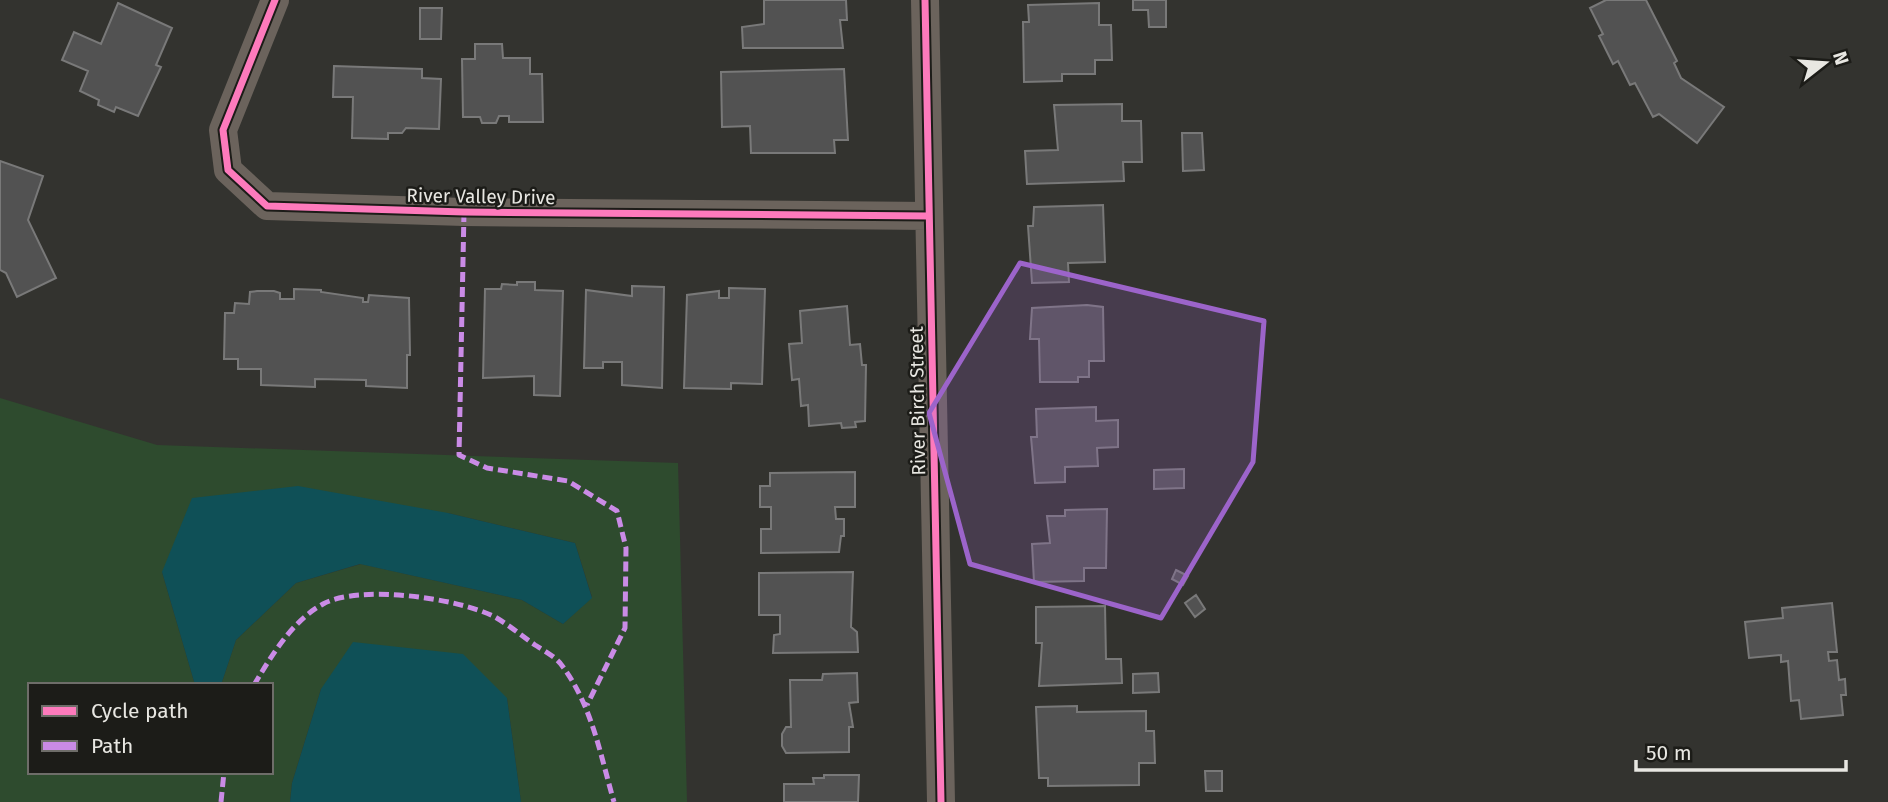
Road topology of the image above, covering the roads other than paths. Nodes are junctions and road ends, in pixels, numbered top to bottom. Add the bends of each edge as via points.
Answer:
1 (275, 0) edge
2 (925, 0) edge
3 (929, 216) junction
4 (942, 802) edge

1 - 3 street, River Valley Drive via 223,130 228,170 267,206
2 - 3 street, River Birch Street
3 - 4 street, River Birch Street

